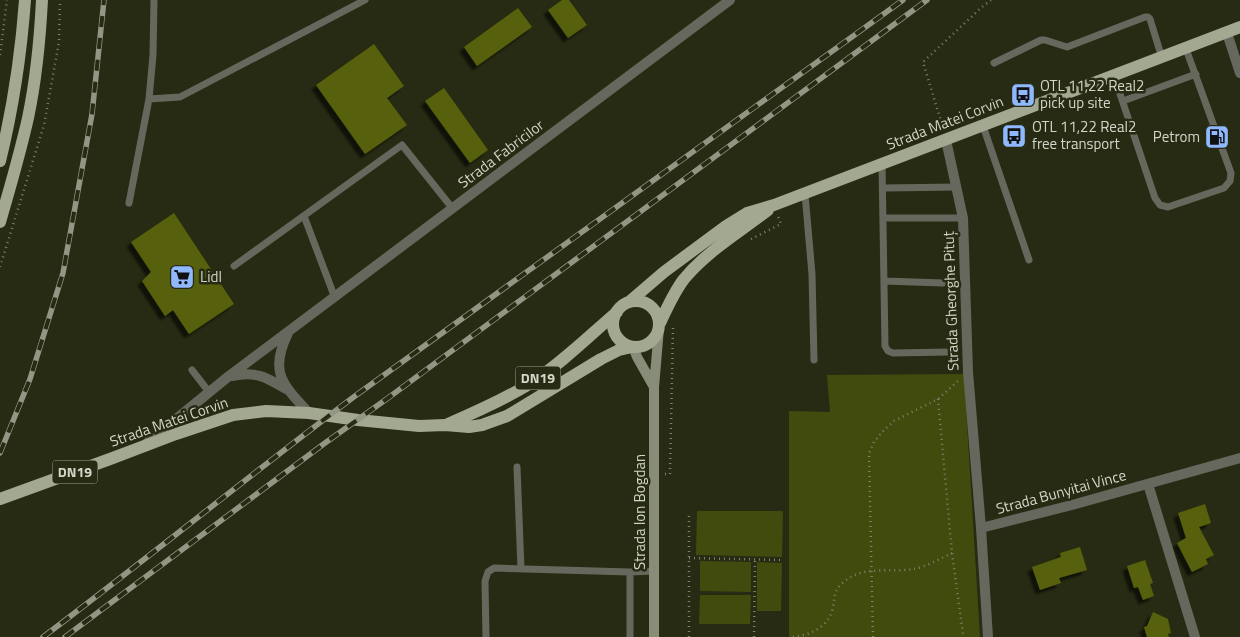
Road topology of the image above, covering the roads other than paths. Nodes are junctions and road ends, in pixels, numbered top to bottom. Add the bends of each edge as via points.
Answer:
1 (25, 0) edge
2 (42, 0) edge
3 (154, 0) edge
4 (365, 0) edge
5 (730, 0) edge
6 (1240, 28) edge
7 (1227, 33) junction
8 (1186, 49) junction
9 (1162, 58) junction
10 (994, 63) dead end
11 (1240, 73) edge
12 (1196, 74) junction
13 (1114, 76) junction
14 (149, 99) junction
15 (1123, 101) junction
16 (983, 126) junction
17 (946, 140) junction
18 (0, 161) edge
19 (882, 164) junction
20 (956, 187) junction
21 (883, 188) junction
22 (805, 194) junction
23 (129, 203) dead end
24 (774, 206) junction
25 (453, 209) junction
26 (304, 216) junction
27 (883, 218) junction
28 (963, 218) junction
29 (0, 222) edge
30 (1028, 260) dead end
31 (234, 266) dead end
32 (884, 281) junction
33 (942, 283) dead end
34 (334, 298) junction
35 (629, 302) junction
36 (617, 312) junction
37 (659, 325) junction
38 (289, 332) junction
39 (633, 347) junction
40 (949, 352) dead end
41 (814, 360) dead end
42 (192, 370) dead end
43 (229, 376) junction
44 (654, 387) junction
45 (287, 390) junction
46 (209, 392) junction
47 (309, 413) junction
48 (445, 425) junction
49 (143, 446) junction
50 (1240, 458) edge
51 (517, 467) dead end
52 (1148, 484) junction
53 (0, 499) edge
54 (981, 528) junction
55 (520, 569) junction
56 (654, 571) junction
57 (630, 572) junction
58 (486, 637) edge
59 (630, 637) edge
60 (654, 637) edge
61 (988, 637) edge
62 (1194, 637) edge

1 - 18 main road via 16,84
2 - 29 main road via 28,118
3 - 14 lane
4 - 14 lane via 180,97
5 - 25 street, Strada Fabricilor
6 - 7 main road, Strada Matei Corvin / DN19
7 - 8 main road, Strada Matei Corvin / DN19
7 - 11 street
8 - 9 main road, Strada Matei Corvin / DN19
8 - 12 lane
9 - 10 lane via 1150,19 1145,17 1067,47 1041,40
9 - 13 main road, Strada Matei Corvin / DN19
12 - 15 lane
12 - 15 lane via 1231,173 1224,188 1168,207 1160,205
13 - 15 lane
13 - 16 main road, Strada Matei Corvin / DN19
14 - 23 lane
16 - 17 main road, Strada Matei Corvin / DN19
16 - 30 lane
17 - 19 main road, Strada Matei Corvin / DN19
17 - 20 street, Strada Gheorghe Pituț
19 - 21 lane
19 - 22 main road, Strada Matei Corvin / DN19
20 - 21 lane
20 - 28 street, Strada Gheorghe Pituț
21 - 27 lane
22 - 24 main road, Strada Matei Corvin / DN19
22 - 41 lane via 812,274
24 - 35 main road, Strada Matei Corvin / DN19 via 747,213 726,226
24 - 37 main road, Strada Matei Corvin / DN19 via 694,268 675,293
25 - 26 lane via 402,145
25 - 34 street, Strada Fabricilor
26 - 31 lane
26 - 34 lane
27 - 28 lane
27 - 32 lane
28 - 54 street, Strada Gheorghe Pituț via 968,372
32 - 33 lane
32 - 40 lane via 885,346 888,351
34 - 38 street, Strada Fabricilor
35 - 36 main road, DN19
35 - 37 main road via 637,300 652,306 657,312
36 - 39 main road via 613,325 615,332 618,338
36 - 48 main road, Strada Matei Corvin / DN19 via 568,356 531,383
37 - 39 main road, DN19 via 653,340
37 - 44 main road, Strada Ion Bogdan
38 - 43 street, Strada Fabricilor
38 - 45 street via 282,345 278,368
39 - 44 main road, Strada Ion Bogdan
39 - 48 main road, Strada Matei Corvin / DN19 via 600,359 507,416 469,427
42 - 46 lane
43 - 45 street via 258,375
43 - 46 street, Strada Fabricilor
44 - 56 main road, Strada Ion Bogdan
45 - 47 street
46 - 49 street, Strada Fabricilor
47 - 48 main road, Strada Matei Corvin / DN19 via 419,426
47 - 49 main road, Strada Matei Corvin / DN19 via 266,411 233,415
49 - 53 main road, Strada Matei Corvin / DN19
50 - 52 street, Strada Bunyitai Vince
51 - 55 lane
52 - 54 street, Strada Bunyitai Vince
52 - 62 street, Strada Bunyitai Vince
54 - 61 street, Strada Gheorghe Pituț
55 - 57 lane
55 - 58 lane via 494,568 488,572 485,581
56 - 57 lane
56 - 60 main road, Strada Ion Bogdan
57 - 59 lane

